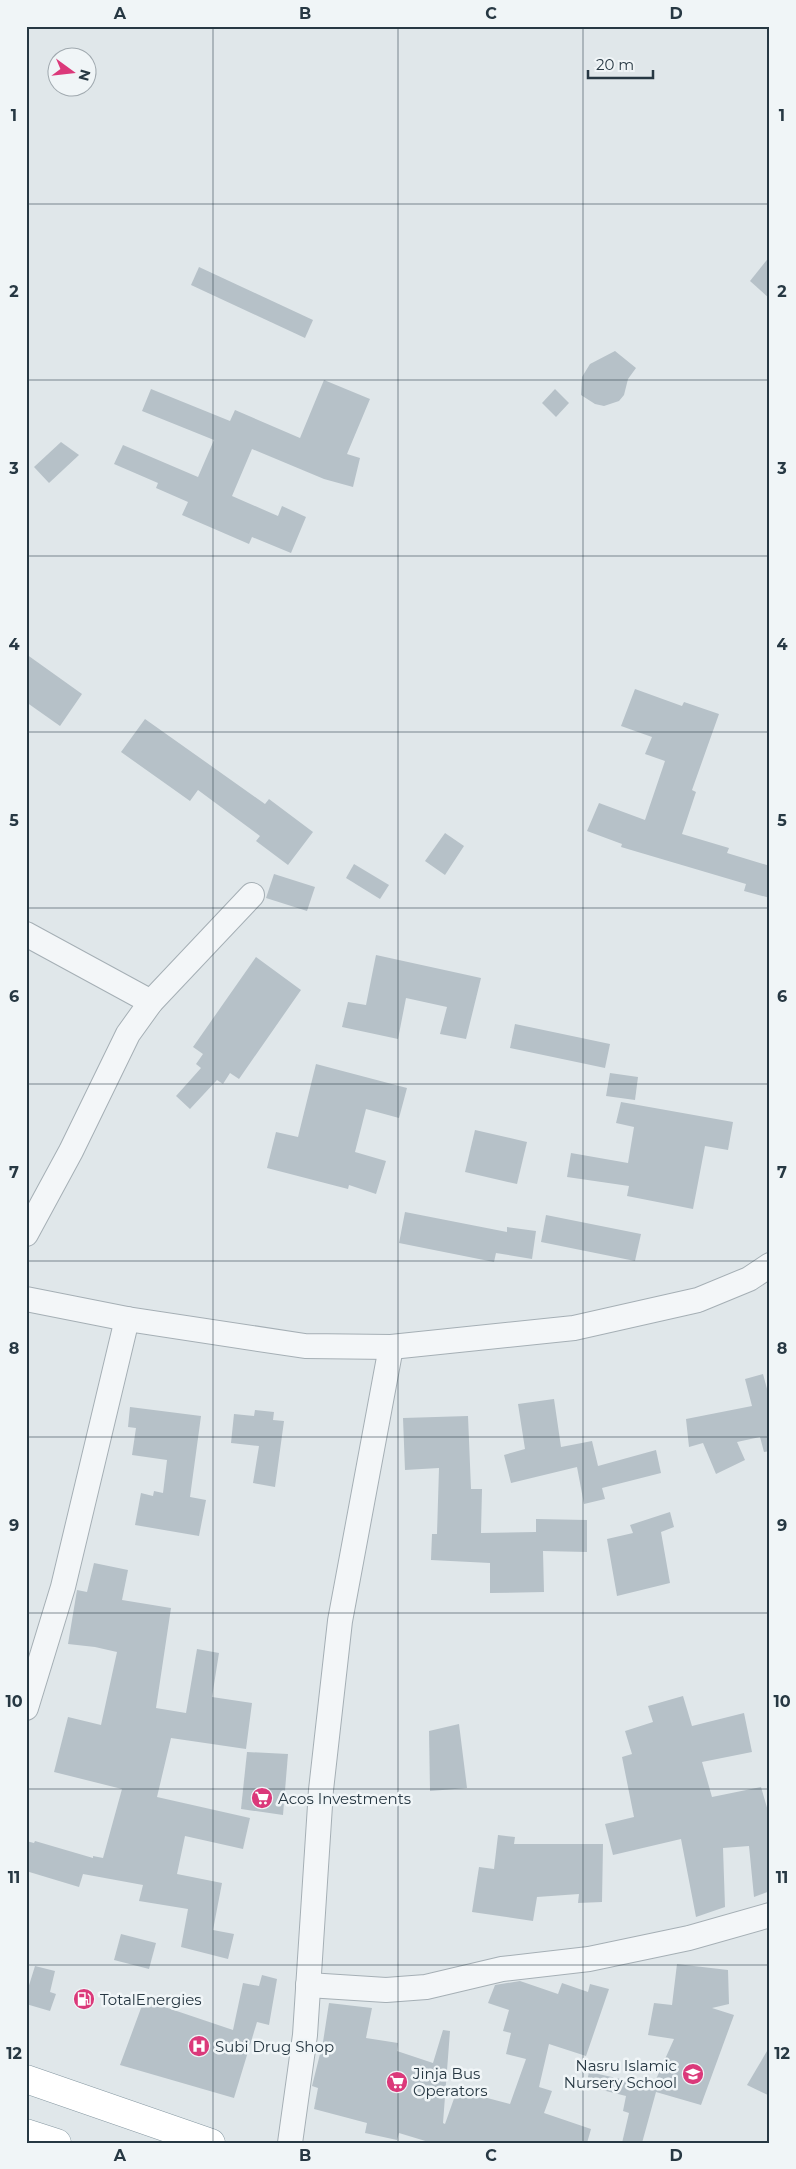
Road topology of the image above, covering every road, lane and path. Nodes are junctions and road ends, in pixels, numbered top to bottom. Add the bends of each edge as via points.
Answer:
1 (252, 895) dead end
2 (26, 934) edge
3 (150, 1002) junction
4 (26, 1234) edge
5 (770, 1265) edge
6 (26, 1299) edge
7 (127, 1319) junction
8 (391, 1347) junction
9 (26, 1708) edge
10 (770, 1915) edge
11 (308, 1985) junction
12 (26, 2079) edge
13 (26, 2133) edge
14 (57, 2143) edge
15 (211, 2143) edge
16 (290, 2143) edge

1 - 3 street
2 - 3 street
3 - 4 street via 128,1034
5 - 8 street via 750,1279 698,1300 574,1328
6 - 7 street
7 - 8 street via 304,1346
7 - 9 street via 62,1588
8 - 11 street via 340,1620 320,1790
10 - 11 street via 643,1948 588,1959 502,1969 426,1987 386,1990
11 - 16 street via 305,2034
12 - 15 highway
13 - 14 highway

